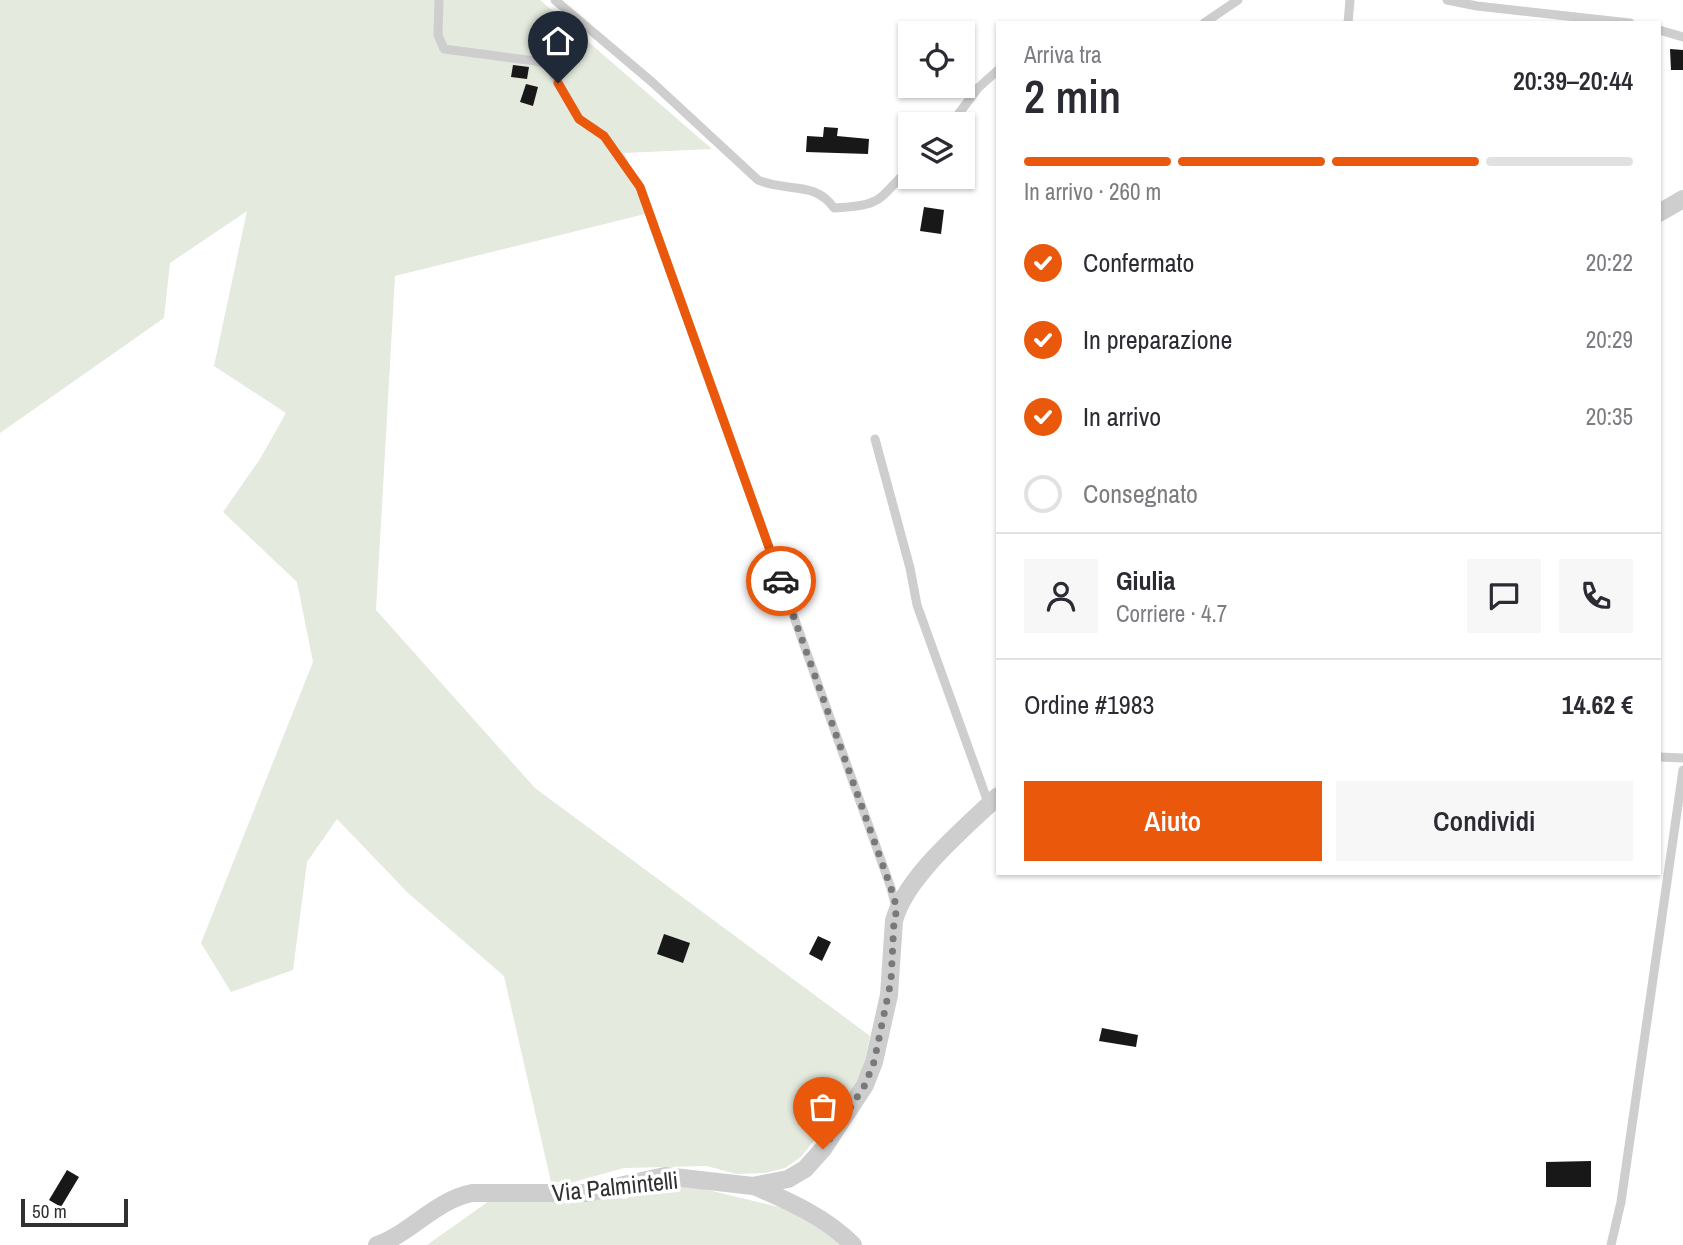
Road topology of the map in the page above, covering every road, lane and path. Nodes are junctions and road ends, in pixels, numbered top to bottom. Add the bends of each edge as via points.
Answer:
1 (439, 0) edge
2 (555, 0) edge
3 (1238, 0) edge
4 (1350, 0) edge
5 (1447, 0) edge
6 (1207, 21) edge
7 (1348, 21) edge
8 (1612, 21) edge
9 (1661, 31) edge
10 (1683, 37) edge
11 (996, 72) edge
12 (960, 112) edge
13 (898, 181) edge
14 (1683, 199) edge
15 (1661, 212) edge
16 (875, 439) dead end
17 (1661, 757) edge
18 (1683, 758) edge
19 (1683, 770) edge
20 (993, 801) edge
21 (897, 909) junction
22 (753, 1186) junction
23 (377, 1245) edge
24 (853, 1245) edge
25 (1611, 1245) edge

1 - 21 lane via 438,35 443,50 548,65 579,119 604,136 640,187
2 - 13 lane via 758,180 818,192 834,208 879,201
3 - 6 lane
4 - 7 lane
5 - 8 lane
9 - 10 lane
11 - 12 lane
14 - 15 street
16 - 20 lane via 917,605
17 - 18 lane
19 - 25 lane via 1622,1202
20 - 21 street, Via Palmintelli via 940,854
21 - 22 street, Via Palmintelli via 889,995 865,1085 805,1169 788,1179
22 - 23 street, Via Palmintelli via 665,1176 587,1193 472,1193 458,1196
22 - 24 street via 789,1201

